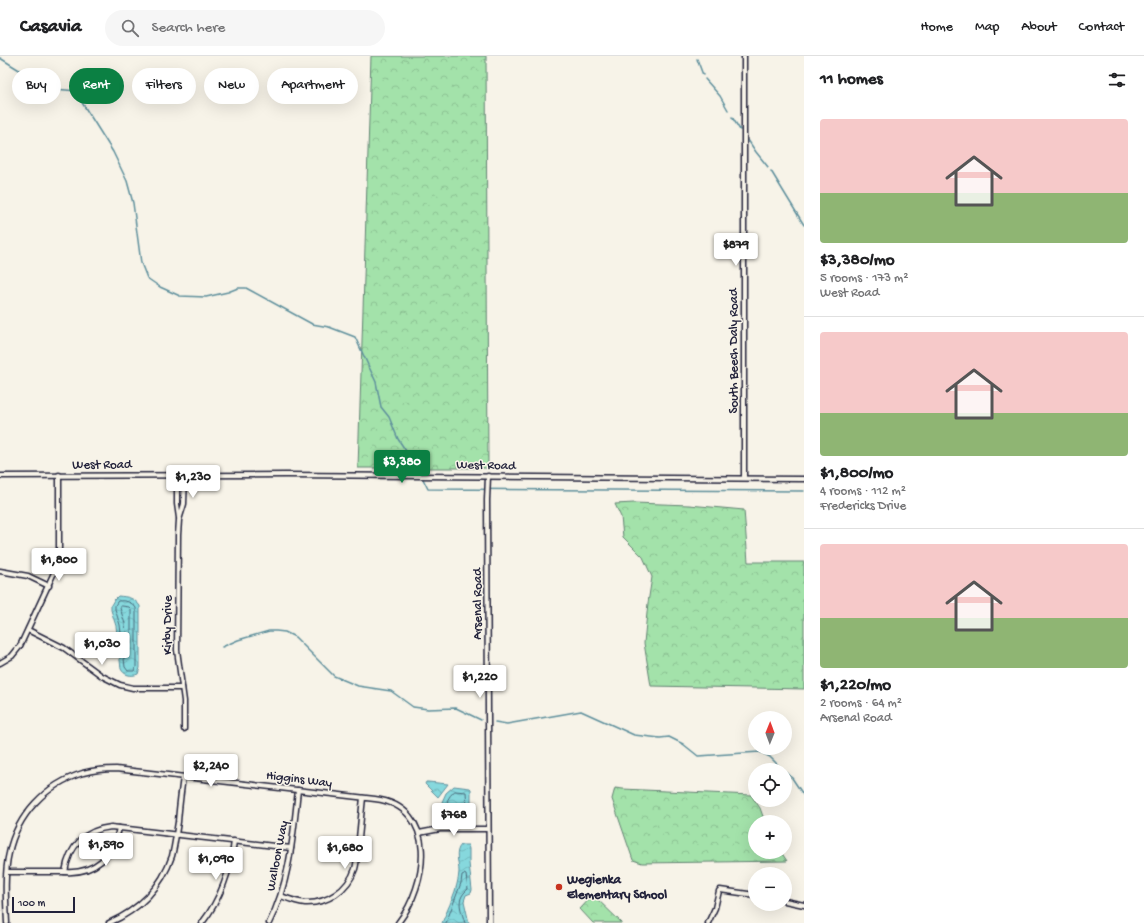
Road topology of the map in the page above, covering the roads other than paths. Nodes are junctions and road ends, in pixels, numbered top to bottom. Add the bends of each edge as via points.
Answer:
1 (744, 56) edge
2 (176, 475) junction
3 (185, 475) junction
4 (0, 476) edge
5 (59, 476) junction
6 (488, 476) junction
7 (744, 478) junction
8 (804, 479) edge
9 (179, 520) junction
10 (0, 571) edge
11 (49, 586) junction
12 (28, 630) junction
13 (0, 663) edge
14 (182, 688) junction
15 (184, 729) dead end
16 (183, 777) junction
17 (298, 790) junction
18 (363, 798) junction
19 (119, 828) junction
20 (488, 828) junction
21 (419, 833) junction
22 (176, 834) junction
23 (234, 841) junction
24 (291, 848) junction
25 (7, 872) junction
26 (65, 872) junction
27 (748, 894) edge
28 (281, 896) junction
29 (792, 902) edge
30 (804, 905) edge
31 (7, 923) edge
32 (109, 923) edge
33 (202, 923) edge
34 (269, 923) edge
35 (398, 923) edge
36 (488, 923) edge
37 (708, 923) edge

1 - 7 street, South Beech Daly Road
2 - 3 street, West Road
2 - 5 street, West Road
2 - 9 street, Kirby Drive
3 - 6 street, West Road
3 - 9 street, Kirby Drive via 184,504
4 - 5 street, West Road
5 - 11 street via 58,564
6 - 7 street, West Road
6 - 20 street, Arsenal Road
7 - 8 street, West Road
9 - 14 street, Kirby Drive via 177,650
10 - 11 street via 28,576
11 - 12 street
12 - 13 street via 20,646
12 - 14 street via 64,648 102,676 120,685 133,688
14 - 15 street, Kirby Drive
16 - 17 street, Higgins Way
16 - 22 street
16 - 25 street, Higgins Way via 124,770 100,770 83,773 61,783 39,798 22,821 10,848
17 - 18 street, Higgins Way
17 - 24 street, Walloon Way
18 - 21 street, Higgins Way via 382,800 397,806 409,816
18 - 28 street via 355,865 344,888 330,898 314,902 299,902
19 - 22 street
19 - 26 street via 114,845 102,861 82,871
19 - 26 street via 101,829 83,838 70,855
20 - 21 street via 440,829
20 - 36 street, Arsenal Road
21 - 35 street, Higgins Way via 419,877 415,893
22 - 23 street
22 - 32 street via 170,862 163,877 146,899 132,911
23 - 24 street
23 - 33 street via 223,886
24 - 28 street, Walloon Way
25 - 26 street
25 - 31 street, Higgins Way
27 - 37 street via 719,890
28 - 34 street, Walloon Way
29 - 30 street

